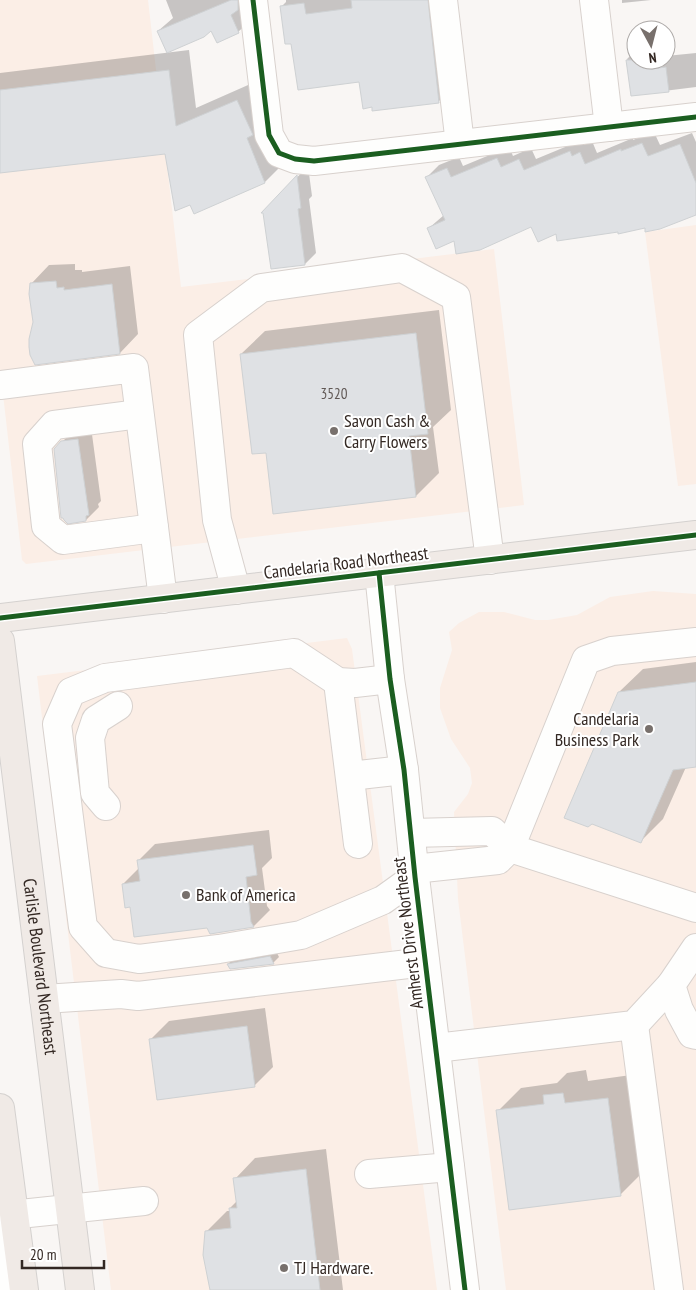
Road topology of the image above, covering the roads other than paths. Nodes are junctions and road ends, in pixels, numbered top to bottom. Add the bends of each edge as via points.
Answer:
1 (253, 0) edge
2 (443, 0) edge
3 (594, 0) edge
4 (696, 117) edge
5 (609, 127) junction
6 (460, 144) junction
7 (0, 385) edge
8 (140, 414) junction
9 (154, 528) junction
10 (696, 535) edge
11 (490, 560) junction
12 (379, 573) junction
13 (236, 590) junction
14 (163, 598) junction
15 (0, 618) edge
16 (0, 641) edge
17 (696, 642) edge
18 (390, 680) junction
19 (338, 682) junction
20 (118, 706) dead end
21 (404, 770) junction
22 (350, 776) junction
23 (106, 806) dead end
24 (411, 833) junction
25 (358, 844) dead end
26 (510, 848) junction
27 (415, 873) junction
28 (696, 908) edge
29 (694, 956) edge
30 (425, 962) junction
31 (671, 986) junction
32 (44, 999) junction
33 (634, 1026) junction
34 (696, 1035) edge
35 (436, 1048) junction
36 (0, 1108) edge
37 (450, 1167) junction
38 (369, 1174) dead end
39 (144, 1200) dead end
40 (70, 1208) junction
41 (7, 1215) edge
42 (6, 1290) edge
43 (24, 1290) edge
44 (80, 1290) edge
45 (465, 1290) edge
46 (669, 1290) edge

1 - 6 street via 269,135 280,153 314,161
2 - 6 street
3 - 5 street
4 - 5 street
5 - 6 street
7 - 8 street via 134,368
8 - 9 street
8 - 9 street via 54,425 37,444 46,526 63,540
9 - 14 street
10 - 11 main road, Candelaria Road Northeast
11 - 12 main road, Candelaria Road Northeast
11 - 13 street via 456,297 402,268 261,288 198,334 217,520
12 - 13 main road, Candelaria Road Northeast
12 - 18 street, Amherst Drive Northeast
13 - 14 main road, Candelaria Road Northeast
14 - 15 main road, Candelaria Road Northeast
16 - 32 main road, Carlisle Boulevard Northeast
17 - 26 street via 612,651 586,660
18 - 19 street
18 - 21 street, Amherst Drive Northeast
19 - 22 street
19 - 27 street via 294,653 106,678 71,692 57,724 83,927 106,953 139,958 262,943 301,935 374,904 388,897
20 - 23 street via 96,720 90,738 95,793
21 - 22 street
21 - 24 street, Amherst Drive Northeast
22 - 25 street
24 - 26 street via 492,831
24 - 27 street, Amherst Drive Northeast
26 - 27 street via 498,860
26 - 28 street
27 - 30 street, Amherst Drive Northeast
29 - 31 street
30 - 32 street via 138,996 121,994
30 - 35 street, Amherst Drive Northeast
31 - 33 street
31 - 34 street via 679,1010 692,1034
32 - 40 main road, Carlisle Boulevard Northeast
33 - 35 street
33 - 46 street
35 - 37 street, Amherst Drive Northeast
36 - 41 main road
37 - 38 street
37 - 45 street, Amherst Drive Northeast
39 - 40 street
40 - 41 street
40 - 44 main road, Carlisle Boulevard Northeast
41 - 42 street
41 - 43 main road

